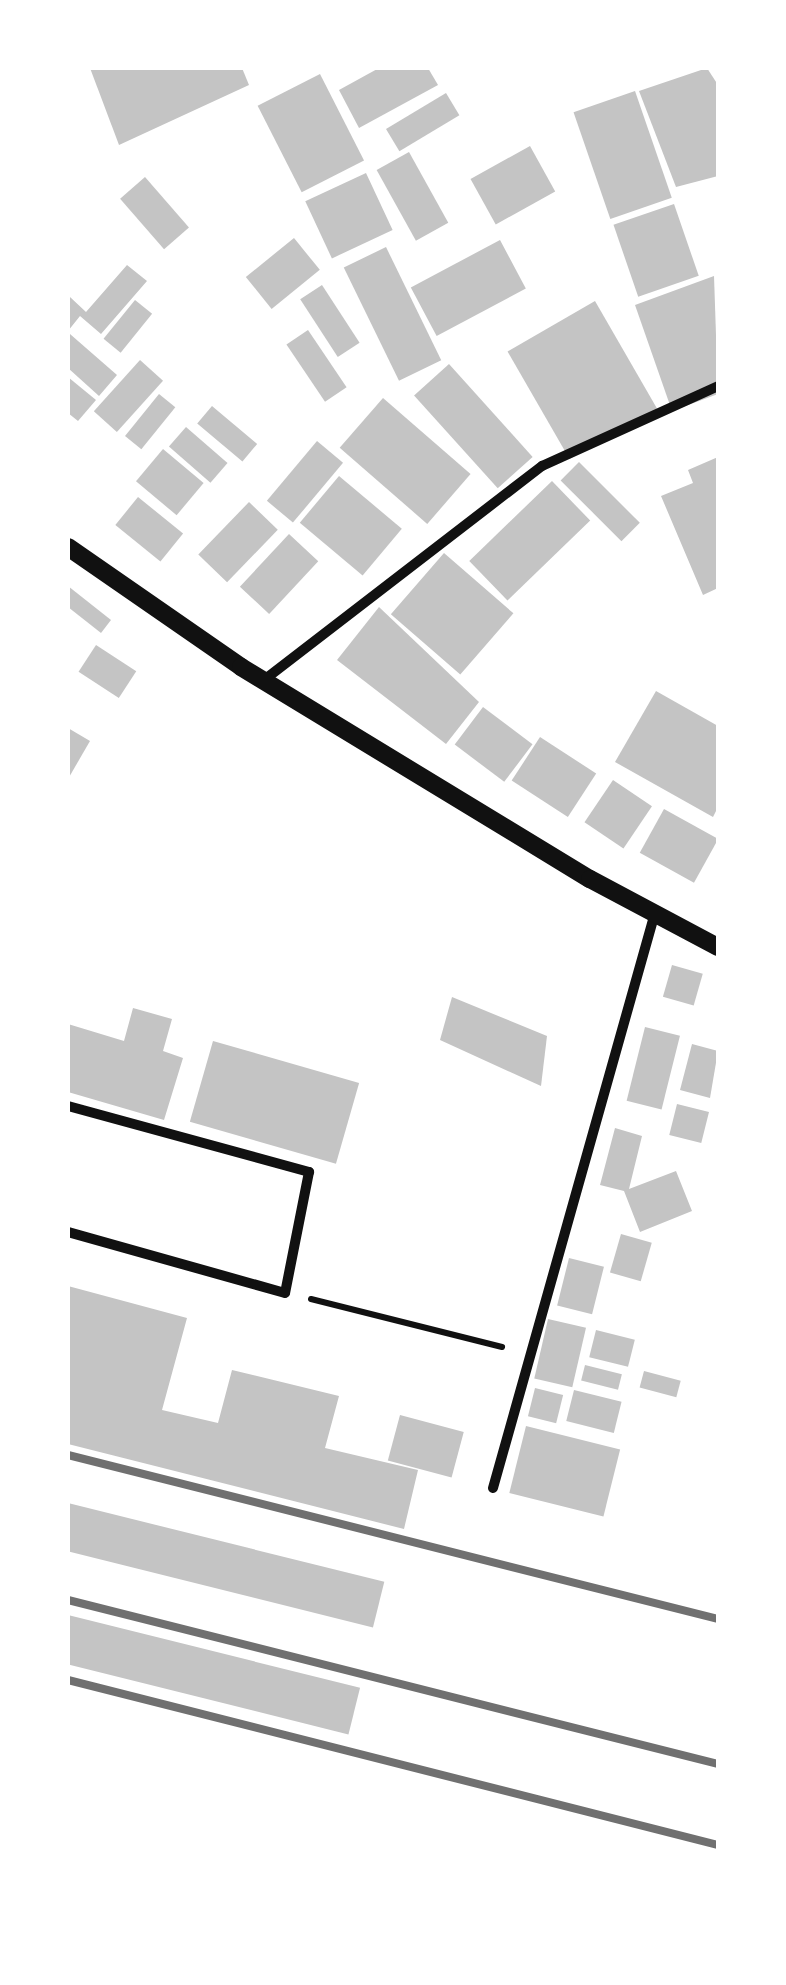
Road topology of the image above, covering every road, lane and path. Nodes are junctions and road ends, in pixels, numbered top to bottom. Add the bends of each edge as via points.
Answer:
1 (718, 386) edge
2 (68, 547) edge
3 (264, 680) junction
4 (655, 913) junction
5 (718, 947) edge
6 (68, 1106) edge
7 (68, 1232) edge
8 (285, 1293) junction
9 (531, 1354) junction
10 (493, 1488) dead end

1 - 3 street via 542,466
2 - 3 street
3 - 4 street
4 - 5 street
4 - 9 street
6 - 8 street via 309,1172
7 - 8 street
8 - 9 path
9 - 10 street

